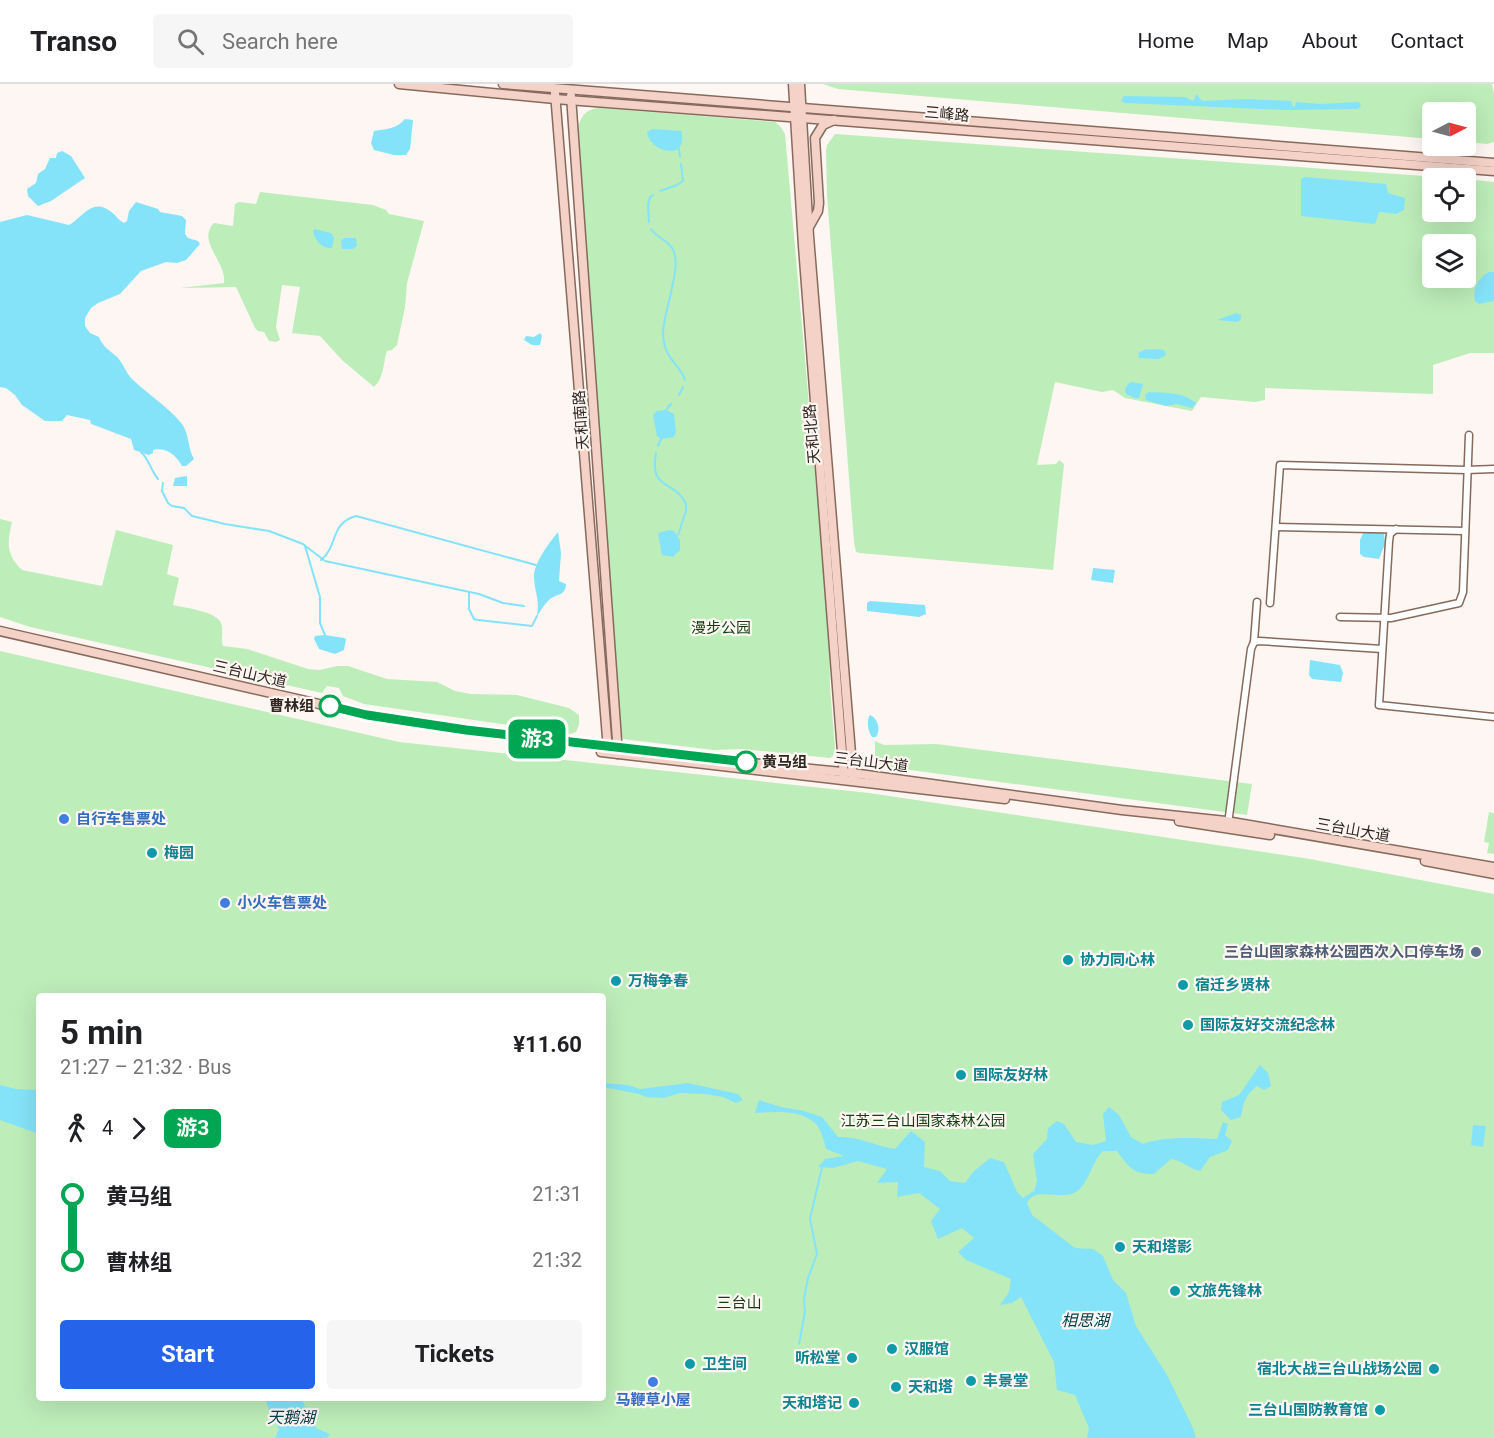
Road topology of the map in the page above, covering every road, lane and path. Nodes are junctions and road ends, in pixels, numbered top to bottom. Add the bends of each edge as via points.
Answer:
1 (399, 84) edge
2 (503, 84) edge
3 (793, 84) edge
4 (800, 84) edge
5 (555, 86) edge
6 (570, 87) edge
7 (555, 99) junction
8 (572, 100) junction
9 (798, 112) junction
10 (837, 119) junction
11 (1494, 158) edge
12 (1494, 163) edge
13 (1480, 166) junction
14 (1494, 172) edge
15 (809, 227) junction
16 (1469, 435) dead end
17 (1494, 469) edge
18 (1467, 470) junction
19 (1276, 527) junction
20 (1396, 529) junction
21 (1465, 531) junction
22 (1257, 602) dead end
23 (1270, 603) dead end
24 (1340, 617) dead end
25 (1384, 618) junction
26 (0, 631) edge
27 (0, 637) edge
28 (1254, 642) junction
29 (1382, 649) junction
30 (1494, 717) edge
31 (613, 751) junction
32 (848, 776) junction
33 (1228, 824) junction
34 (1494, 867) edge
35 (1494, 874) edge

1 - 7 main road, 三峰路
2 - 5 main road, 三峰路
3 - 9 main road, 天和北路
4 - 9 main road, 天和北路
5 - 6 main road, 三峰路
5 - 7 main road, 天和南路
6 - 8 main road, 天和南路
6 - 9 main road, 三峰路
7 - 8 main road, 三峰路
7 - 31 main road, 天和南路
8 - 9 main road, 三峰路
8 - 31 main road, 天和南路
9 - 10 main road, 三峰路
9 - 13 main road, 三峰路 via 1022,124
9 - 15 main road, 天和北路
9 - 32 main road, 天和北路
10 - 13 main road, 三峰路
10 - 15 main road via 823,125 815,138 819,203
11 - 13 main road
12 - 13 main road, 三峰路
13 - 14 main road, 三峰路
15 - 32 main road, 天和北路
16 - 18 street
17 - 18 street
18 - 19 street via 1280,465
18 - 21 street
19 - 20 street
19 - 23 street
20 - 21 street
20 - 25 street via 1390,534
21 - 25 street via 1463,592 1459,603
22 - 28 street
24 - 25 street
25 - 29 street
26 - 31 main road, 三台山大道 via 367,715
27 - 31 main road, 三台山大道 via 370,720 459,735
28 - 29 street
28 - 33 street
29 - 30 street via 1379,705
31 - 32 main road, 三台山大道
32 - 33 main road, 三台山大道
33 - 34 main road, 三台山大道
33 - 35 main road, 三台山大道

